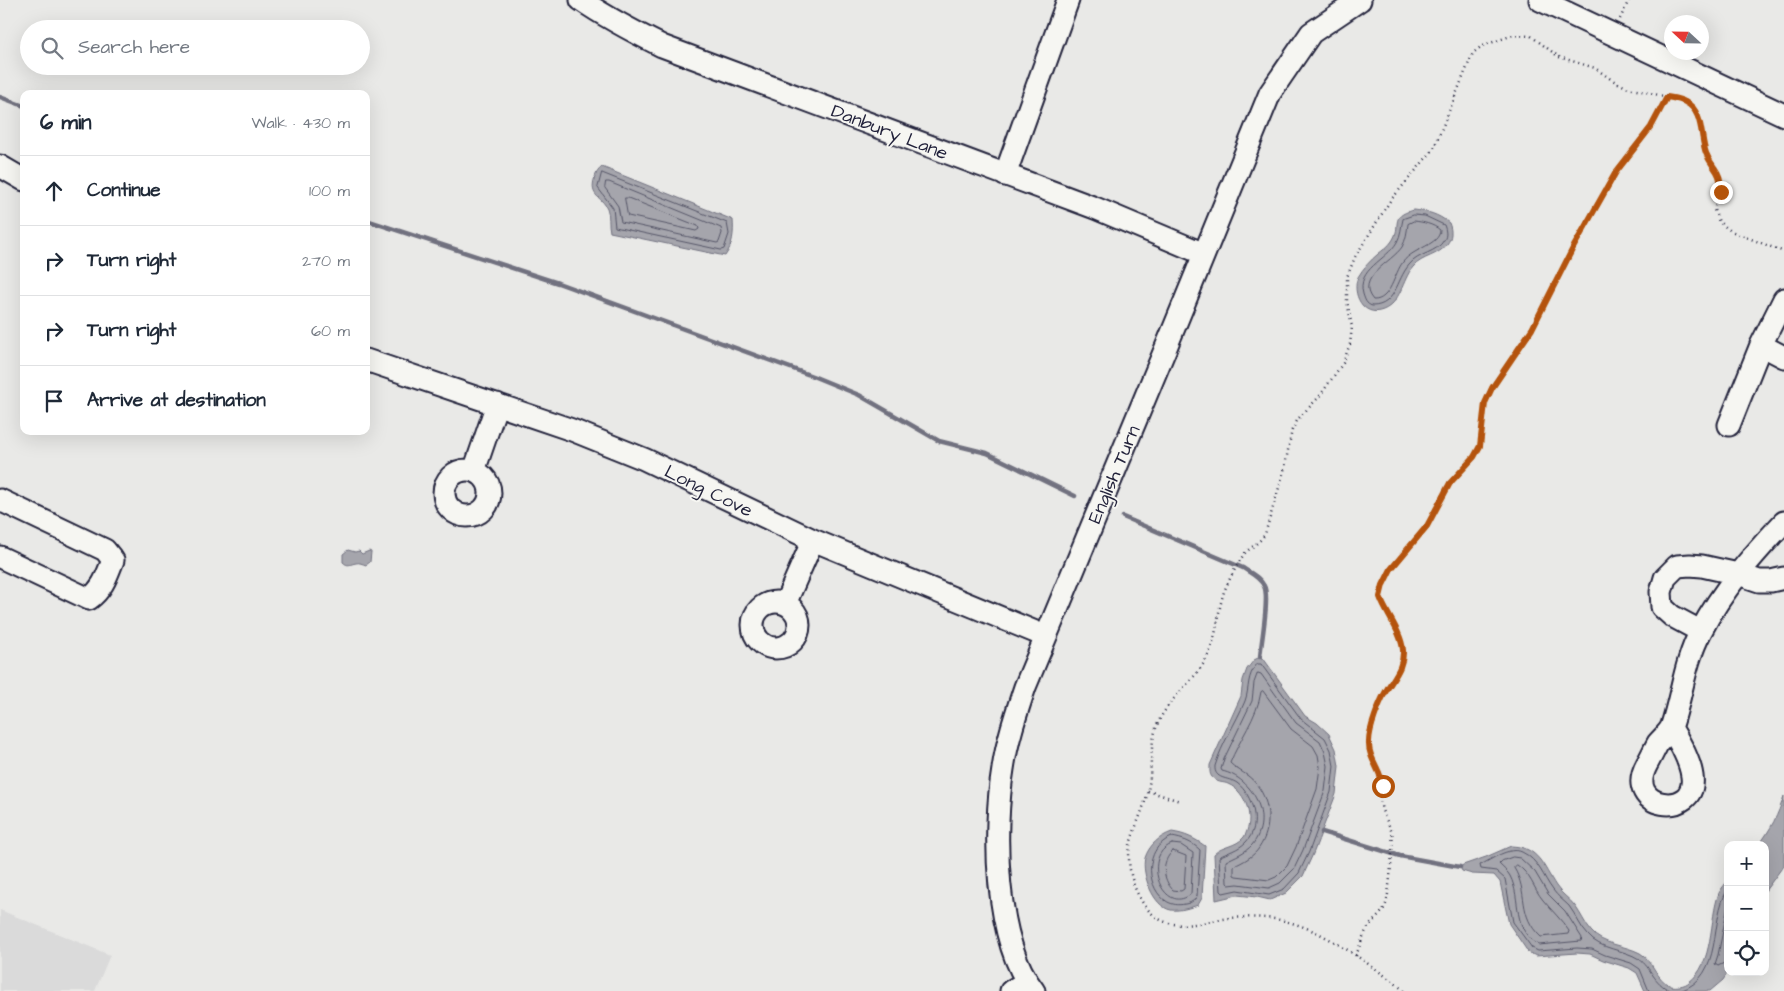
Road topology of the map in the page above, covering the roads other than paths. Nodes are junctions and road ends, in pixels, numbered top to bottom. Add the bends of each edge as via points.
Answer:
1 (581, 0) edge
2 (1068, 0) edge
3 (1360, 0) edge
4 (1540, 0) edge
5 (1784, 115) edge
6 (0, 166) edge
7 (1005, 175) junction
8 (20, 178) edge
9 (1204, 254) junction
10 (1784, 299) edge
11 (1761, 345) junction
12 (1784, 357) edge
13 (370, 361) edge
14 (496, 404) junction
15 (1729, 425) dead end
16 (474, 471) dead end
17 (0, 500) edge
18 (1784, 522) edge
19 (814, 540) junction
20 (0, 558) edge
21 (1738, 574) junction
22 (1784, 578) edge
23 (785, 604) dead end
24 (1700, 632) junction
25 (1045, 636) junction
26 (1671, 728) dead end
27 (1024, 988) edge

1 - 7 street, Danbury Lane via 628,30 662,46
2 - 7 street
3 - 9 street, English Turn via 1311,33 1270,93
4 - 5 street
6 - 8 street
7 - 9 street, Danbury Lane via 1095,208
9 - 25 street, English Turn
10 - 11 street
11 - 12 street
11 - 15 street
13 - 14 street, Long Cove
14 - 16 street
14 - 19 street, Long Cove via 644,459
17 - 20 street via 105,550 113,560 98,592 89,599
18 - 21 street
19 - 23 street
19 - 25 street, Long Cove
21 - 22 street via 1759,581
21 - 24 street
21 - 24 street via 1690,565 1676,566 1665,578 1661,592 1662,607
24 - 26 street via 1683,677
25 - 27 street, English Turn via 1015,718 1003,768 998,826 998,870 1005,918

